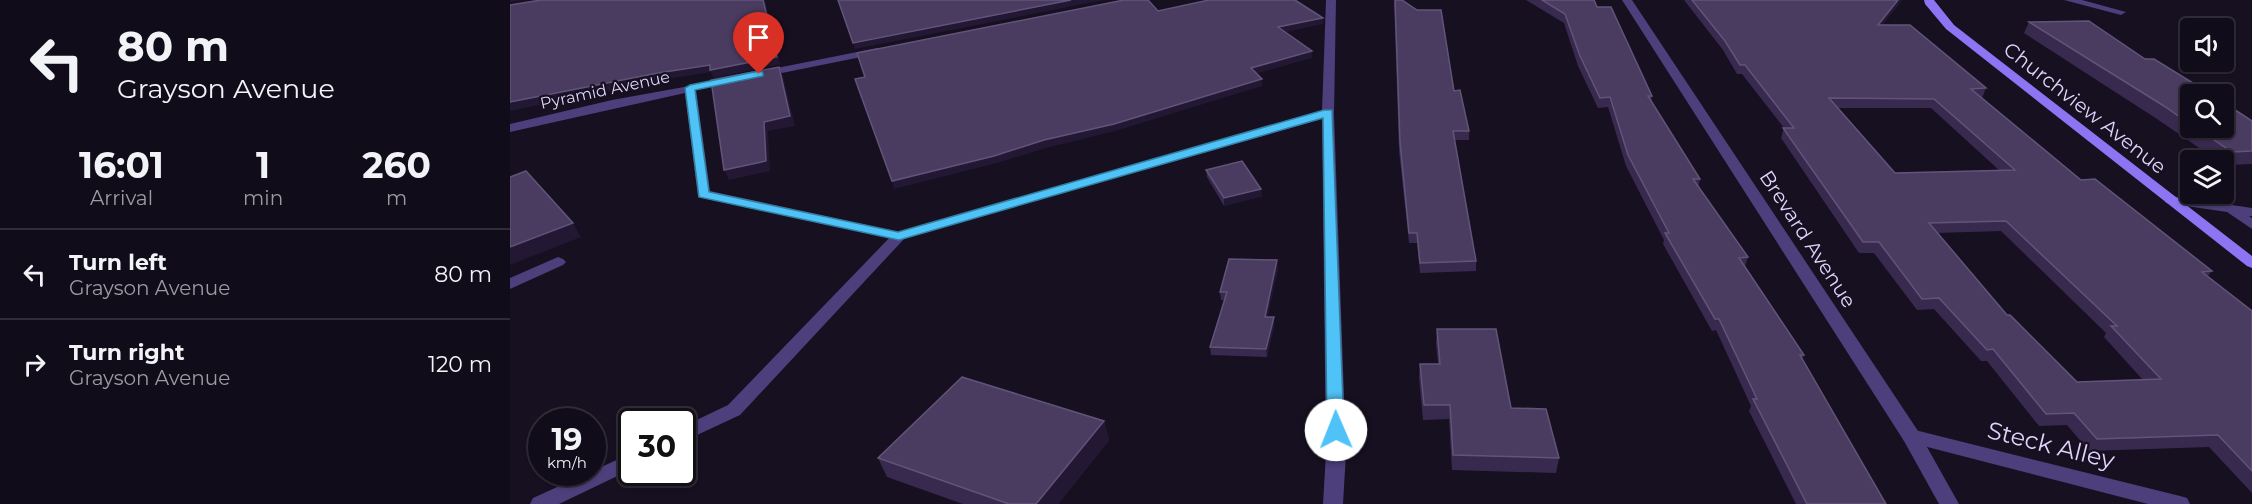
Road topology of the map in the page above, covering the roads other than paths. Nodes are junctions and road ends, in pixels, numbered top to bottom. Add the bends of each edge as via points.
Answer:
1 (1331, 0) edge
2 (1627, 0) edge
3 (2069, 0) edge
4 (1926, 1) edge
5 (2121, 12) dead end
6 (887, 49) edge
7 (690, 88) junction
8 (1328, 112) junction
9 (510, 128) edge
10 (2170, 200) junction
11 (2230, 208) junction
12 (2252, 212) edge
13 (2252, 225) edge
14 (899, 236) junction
15 (558, 262) dead end
16 (2252, 263) edge
17 (510, 284) edge
18 (696, 428) edge
19 (1911, 436) junction
20 (618, 466) edge
21 (543, 504) edge
22 (1333, 504) edge
23 (1949, 504) edge
24 (2180, 504) edge

1 - 8 street
2 - 19 street, Brevard Avenue
3 - 5 street
4 - 10 street, Churchview Avenue via 1950,27
6 - 7 street, Pyramid Avenue
7 - 9 street, Pyramid Avenue
7 - 14 street via 704,194
8 - 14 street
8 - 22 street via 1336,453
10 - 11 street
10 - 16 street, Churchview Avenue
11 - 12 street
11 - 13 street
14 - 18 street via 734,410
15 - 17 street
19 - 23 street, Brevard Avenue
19 - 24 street, Steck Alley
20 - 21 street

